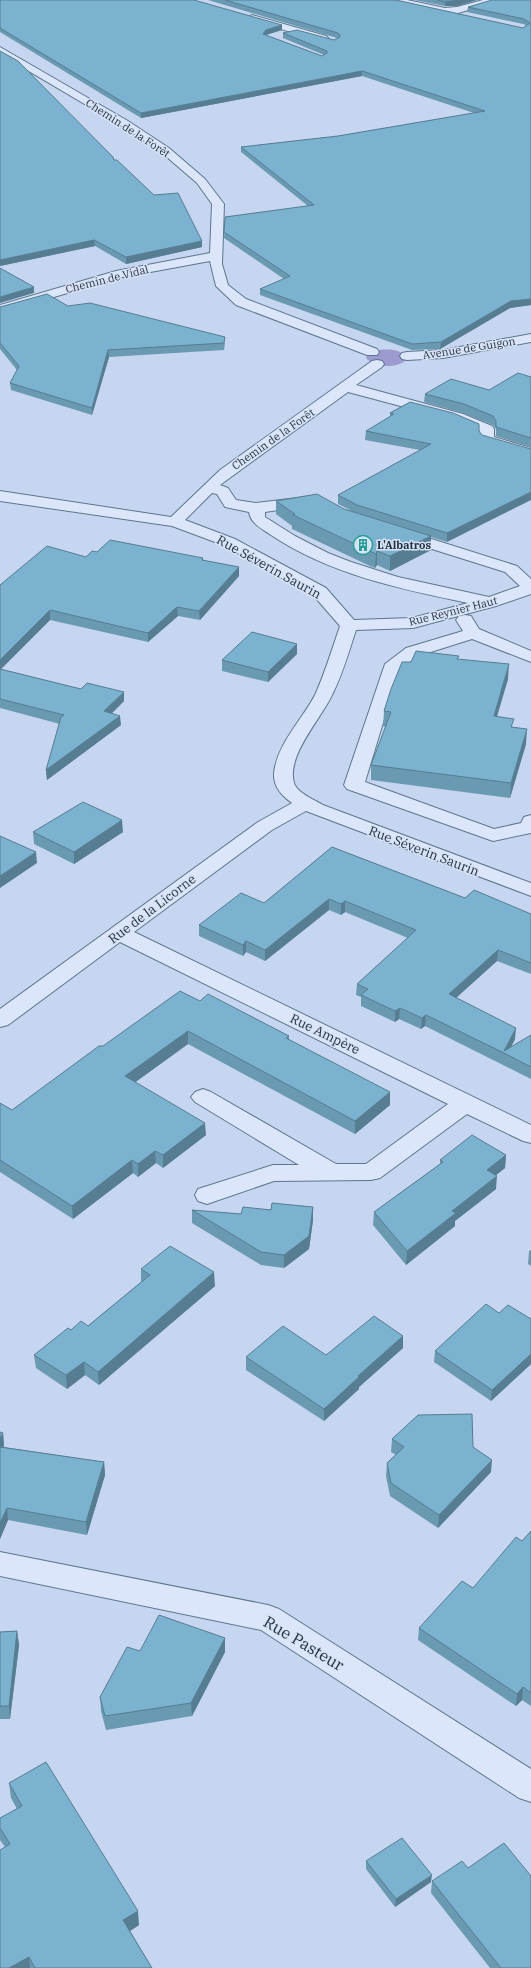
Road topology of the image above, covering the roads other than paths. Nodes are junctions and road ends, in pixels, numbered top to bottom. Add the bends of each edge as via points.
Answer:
1 (395, 0) edge
2 (493, 0) edge
3 (445, 11) junction
4 (242, 16) edge
5 (468, 16) edge
6 (296, 30) junction
7 (274, 36) edge
8 (334, 41) edge
9 (0, 50) edge
10 (216, 256) junction
11 (0, 309) edge
12 (531, 338) edge
13 (389, 357) junction
14 (347, 387) junction
15 (531, 453) edge
16 (209, 486) junction
17 (0, 496) edge
18 (320, 501) edge
19 (256, 508) junction
20 (175, 522) junction
21 (386, 530) edge
22 (531, 588) edge
23 (490, 602) junction
24 (460, 610) junction
25 (349, 625) junction
26 (473, 633) junction
27 (531, 657) edge
28 (307, 803) junction
29 (531, 821) edge
30 (531, 890) edge
31 (120, 934) junction
32 (0, 1020) edge
33 (203, 1097) dead end
34 (466, 1103) junction
35 (531, 1135) edge
36 (332, 1173) junction
37 (207, 1195) dead end
38 (0, 1564) edge
39 (531, 1787) edge

1 - 3 street
2 - 3 street
3 - 5 street
4 - 6 street
6 - 7 street
6 - 8 street
9 - 10 street, Chemin de la Forêt via 124,123 165,150 201,181 218,204
10 - 11 street, Chemin de Vidal via 116,275
10 - 13 street, Chemin de la Forêt via 222,286 241,302
12 - 13 street, Avenue de Guigon via 443,354
13 - 14 street, Chemin de la Forêt
14 - 15 street via 458,417 487,428 487,439
14 - 16 street, Chemin de la Forêt
16 - 19 street via 223,491 231,504
16 - 20 street, Chemin de la Forêt
17 - 20 street, Rue Séverin Saurin
18 - 19 street
19 - 23 street via 258,519 300,546 353,568 409,586
20 - 25 street, Rue Séverin Saurin via 229,542 320,592
21 - 22 street via 511,569
22 - 23 street, Rue Reynier Haut
23 - 24 street, Rue Reynier Haut
24 - 25 street, Rue Reynier Haut via 413,623
24 - 26 street
25 - 28 street, Rue Séverin Saurin via 324,695 293,744 283,768 284,784
26 - 27 street
26 - 29 street via 412,652 391,668 354,785 494,835 530,827
28 - 30 street, Rue Séverin Saurin via 348,822
28 - 31 street, Rue de la Licorne via 265,826
31 - 32 street, Rue de la Licorne
31 - 34 street, Rue Ampère
33 - 36 street
34 - 35 street, Rue Ampère
34 - 36 street via 371,1172
36 - 37 street via 273,1173
38 - 39 street, Rue Pasteur via 268,1618

